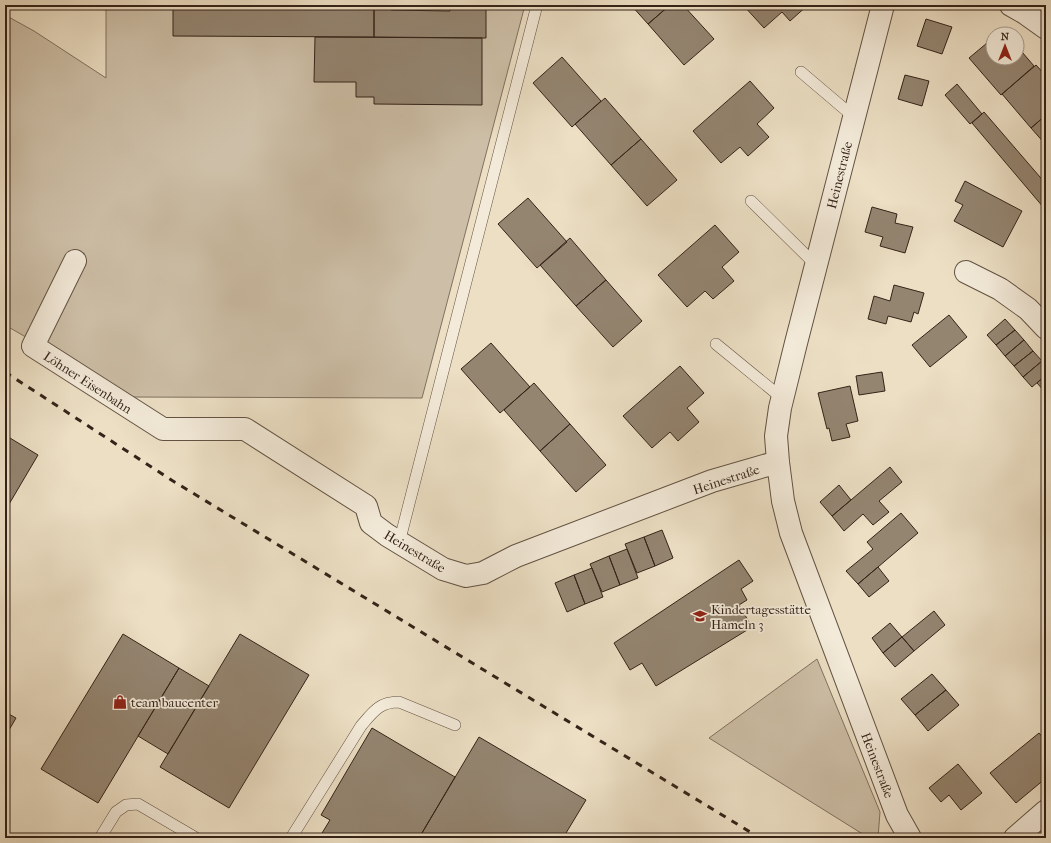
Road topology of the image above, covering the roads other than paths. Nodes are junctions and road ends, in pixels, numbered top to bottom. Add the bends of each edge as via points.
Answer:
1 (537, 5) edge
2 (883, 5) edge
3 (1011, 5) edge
4 (1046, 28) edge
5 (801, 72) dead end
6 (854, 118) junction
7 (751, 201) dead end
8 (75, 261) dead end
9 (816, 265) junction
10 (966, 272) dead end
11 (1046, 328) edge
12 (716, 344) dead end
13 (782, 398) junction
14 (163, 429) joint
15 (778, 462) junction
16 (399, 543) junction
17 (455, 725) dead end
18 (1046, 811) edge
19 (100, 838) edge
20 (196, 838) edge
21 (291, 838) edge
22 (910, 838) edge
23 (1015, 838) edge

1 - 16 lane
2 - 6 street, Heinestraße
3 - 4 street
5 - 6 lane
6 - 9 street, Heinestraße
7 - 9 lane
8 - 14 street, Löhner Eisenbahn via 33,346
9 - 13 street, Heinestraße
10 - 11 street via 1000,289 1028,309
12 - 13 lane
13 - 15 street, Heinestraße via 776,436
14 - 16 street, Heinestraße via 244,429 366,506 371,523
15 - 16 street, Heinestraße via 712,481 516,556 483,573 466,576 443,570
15 - 22 street, Heinestraße via 783,501 791,533 897,815
17 - 21 lane via 399,702 389,702 375,710 361,726
18 - 23 street
19 - 20 lane via 116,812 126,805 138,804

